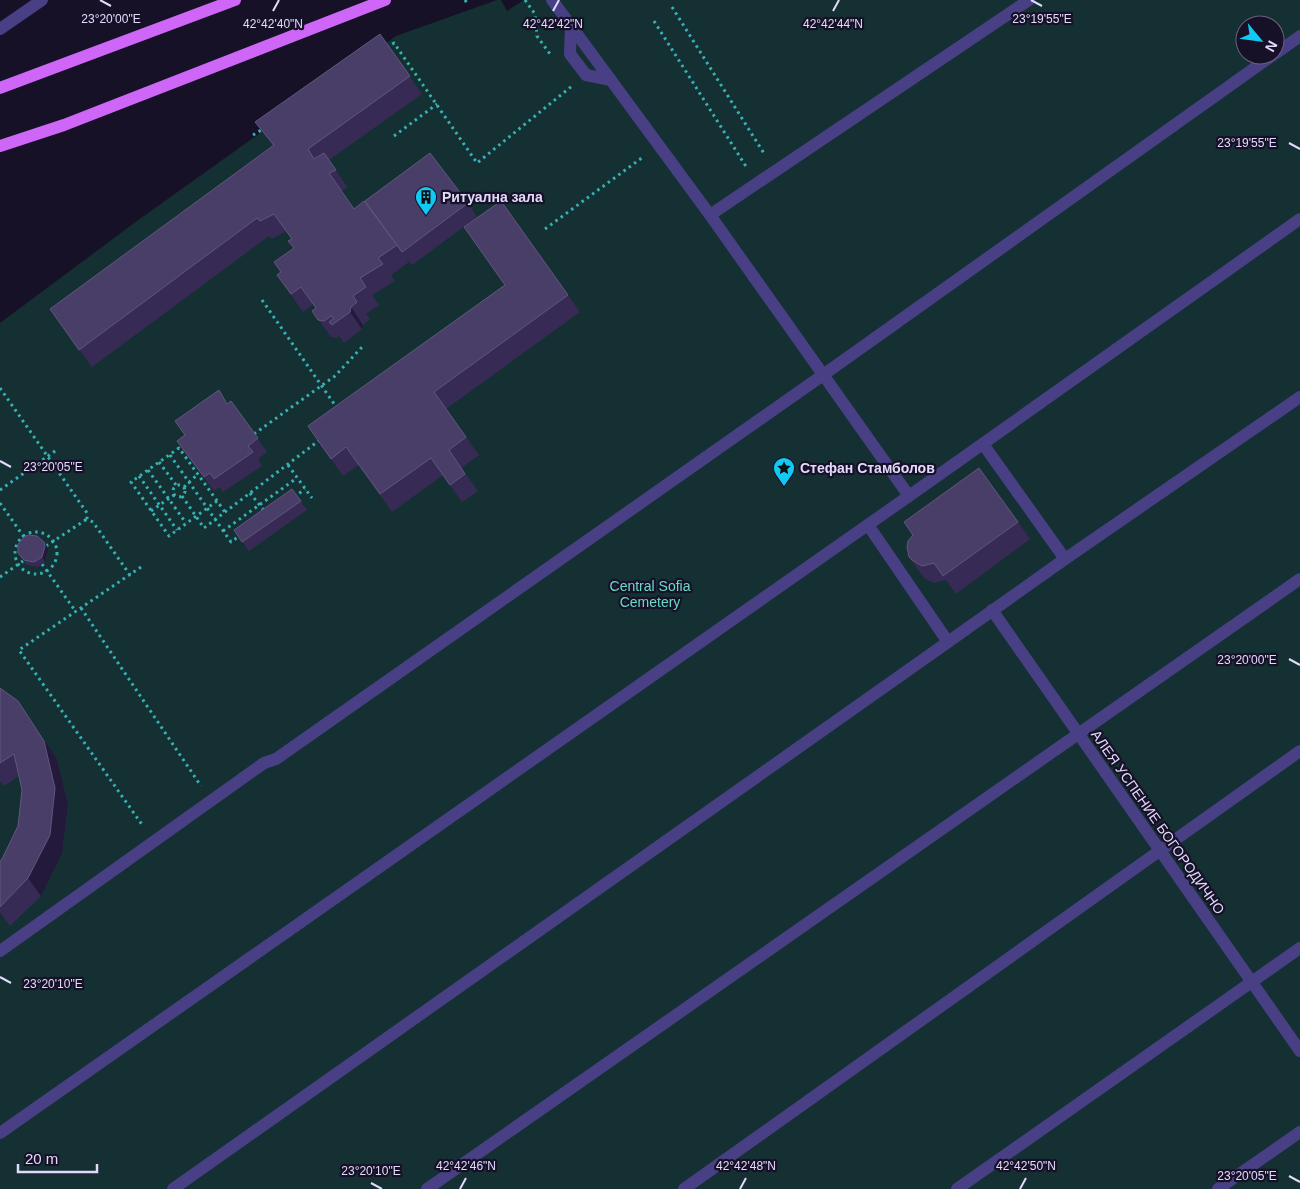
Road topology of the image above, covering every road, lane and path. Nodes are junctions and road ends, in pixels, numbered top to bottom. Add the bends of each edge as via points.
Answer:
1 (42, 0) edge
2 (235, 0) edge
3 (385, 0) edge
4 (525, 0) edge
5 (552, 0) edge
6 (1029, 0) edge
7 (672, 7) dead end
8 (654, 21) dead end
9 (570, 25) junction
10 (0, 29) edge
11 (1300, 36) edge
12 (1285, 46) edge
13 (386, 49) edge
14 (552, 57) dead end
15 (1259, 65) edge
16 (568, 78) dead end
17 (611, 80) junction
18 (0, 88) edge
19 (437, 104) junction
20 (270, 125) edge
21 (253, 135) edge
22 (394, 136) dead end
23 (659, 145) junction
24 (0, 146) edge
25 (776, 171) junction
26 (757, 183) junction
27 (710, 215) junction
28 (1300, 219) edge
29 (545, 229) dead end
30 (262, 300) dead end
31 (362, 346) dead end
32 (824, 376) junction
33 (322, 385) junction
34 (0, 388) edge
35 (1300, 397) edge
36 (341, 414) edge
37 (254, 434) edge
38 (324, 437) edge
39 (983, 444) junction
40 (58, 449) dead end
41 (170, 455) junction
42 (48, 456) junction
43 (159, 462) junction
44 (288, 465) junction
45 (148, 470) junction
46 (199, 473) junction
47 (139, 476) junction
48 (297, 478) junction
49 (189, 482) junction
50 (176, 485) junction
51 (184, 487) junction
52 (305, 489) junction
53 (0, 490) edge
54 (250, 493) junction
55 (174, 495) junction
56 (182, 496) junction
57 (909, 496) junction
58 (312, 498) dead end
59 (169, 499) junction
60 (290, 500) edge
61 (217, 501) junction
62 (0, 503) edge
63 (160, 505) junction
64 (259, 505) junction
65 (207, 508) junction
66 (151, 511) junction
67 (225, 512) junction
68 (196, 516) junction
69 (268, 516) edge
70 (87, 519) junction
71 (215, 519) junction
72 (186, 523) junction
73 (868, 525) junction
74 (177, 530) junction
75 (224, 530) junction
76 (246, 531) edge
77 (23, 536) junction
78 (27, 542) edge
79 (54, 542) junction
80 (46, 546) edge
81 (1065, 559) junction
82 (23, 561) edge
83 (42, 564) edge
84 (18, 565) junction
85 (141, 567) dead end
86 (48, 571) junction
87 (130, 575) junction
88 (0, 577) edge
89 (1300, 580) edge
90 (81, 608) junction
91 (992, 610) junction
92 (76, 612) junction
93 (948, 642) junction
94 (1078, 734) junction
95 (1300, 751) edge
96 (211, 801) junction
97 (154, 841) junction
98 (1159, 850) junction
99 (1300, 948) edge
100 (0, 951) edge
101 (1252, 982) junction
102 (1300, 1052) edge
103 (1300, 1132) edge
104 (0, 1133) edge
105 (173, 1189) edge
106 (427, 1189) edge
107 (684, 1189) edge
108 (957, 1189) edge
109 (1218, 1189) edge

1 - 10 street
2 - 18 main road
3 - 24 main road via 64,125
4 - 14 path via 535,14 536,36
5 - 9 street
6 - 25 street
7 - 25 path
8 - 26 path
9 - 17 street
9 - 17 street via 570,54 586,75
11 - 12 street
13 - 19 path via 394,44
15 - 32 street
16 - 19 path via 573,85 477,163
17 - 23 street
19 - 22 path
20 - 21 path
23 - 27 street
23 - 29 path
25 - 26 street
26 - 27 street
27 - 32 street
28 - 39 street
30 - 33 path
31 - 33 path via 335,376
32 - 57 street
32 - 96 street via 276,759 264,763
33 - 36 path
33 - 37 path
34 - 42 path
35 - 81 street
38 - 44 path
39 - 57 street
39 - 81 street
40 - 42 path
41 - 43 path
41 - 46 path via 179,448
41 - 49 path
42 - 53 path
42 - 70 path via 87,513
43 - 45 path
43 - 50 path
44 - 48 path
44 - 54 path
45 - 47 path
45 - 59 path
46 - 49 path
46 - 61 path
47 - 63 path
47 - 66 path via 131,482
48 - 52 path
48 - 64 path
49 - 51 path
49 - 65 path
50 - 51 path
50 - 55 path
51 - 56 path
52 - 58 path
52 - 60 path
54 - 64 path
54 - 67 path
55 - 56 path
55 - 59 path
56 - 68 path
57 - 73 street
59 - 63 path
59 - 72 path
61 - 65 path
61 - 67 path
62 - 77 path
63 - 66 path
63 - 74 path
64 - 69 path
64 - 75 path
65 - 68 path
65 - 71 path
66 - 74 path via 169,536
67 - 71 path
68 - 71 path via 204,528
68 - 72 path
70 - 79 path
70 - 87 path via 93,522
71 - 75 path
72 - 74 path
73 - 93 street
73 - 104 street
75 - 76 path via 231,542
77 - 78 path
77 - 79 path via 34,532 45,534
77 - 84 path via 16,544 14,555
79 - 80 path
79 - 86 path via 57,552
81 - 91 street
82 - 84 path
83 - 86 path
84 - 86 path via 37,575
84 - 88 path
85 - 87 path
86 - 92 path
87 - 90 path
89 - 94 street
90 - 92 path
90 - 96 path
91 - 93 street
91 - 94 street, АЛЕЯ УСПЕНИЕ БОГОРОДИЧНО
92 - 97 path via 19,650
93 - 105 street
94 - 98 street, АЛЕЯ УСПЕНИЕ БОГОРОДИЧНО
94 - 106 street
95 - 98 street
96 - 97 street
97 - 100 street
98 - 101 street, АЛЕЯ УСПЕНИЕ БОГОРОДИЧНО
98 - 107 street
99 - 101 street
101 - 102 street, АЛЕЯ УСПЕНИЕ БОГОРОДИЧНО
101 - 108 street
103 - 109 street

